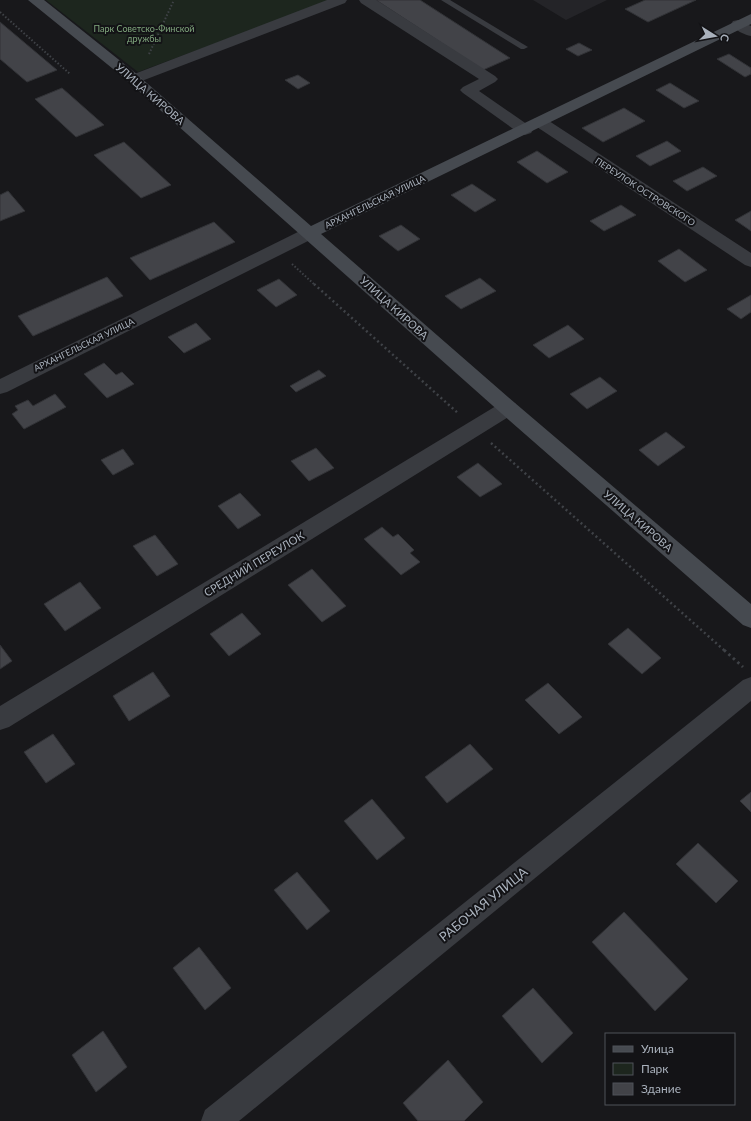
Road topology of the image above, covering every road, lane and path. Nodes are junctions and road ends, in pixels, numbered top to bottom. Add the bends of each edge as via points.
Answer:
1 (35, 0) edge
2 (174, 0) edge
3 (340, 0) edge
4 (366, 0) edge
5 (445, 0) edge
6 (0, 12) edge
7 (746, 25) edge
8 (524, 47) dead end
9 (149, 55) dead end
10 (70, 74) dead end
11 (134, 79) junction
12 (540, 122) junction
13 (525, 130) junction
14 (310, 233) junction
15 (276, 250) junction
16 (751, 261) edge
17 (0, 387) edge
18 (508, 408) junction
19 (475, 428) junction
20 (751, 618) edge
21 (748, 678) edge
22 (0, 719) edge
23 (216, 1121) edge

1 - 11 main road, УЛИЦА КИРОВА
2 - 9 path
3 - 11 street
4 - 13 street via 490,79 468,90
5 - 8 lane
6 - 10 path
7 - 12 main road, АРХАНГЕЛЬСКАЯ УЛИЦА
11 - 14 main road, УЛИЦА КИРОВА
12 - 13 main road, АРХАНГЕЛЬСКАЯ УЛИЦА
12 - 16 street, ПЕРЕУЛОК ОСТРОВСКОГО
13 - 14 main road, АРХАНГЕЛЬСКАЯ УЛИЦА
14 - 15 street, АРХАНГЕЛЬСКАЯ УЛИЦА
14 - 18 main road, УЛИЦА КИРОВА
15 - 17 street, АРХАНГЕЛЬСКАЯ УЛИЦА
15 - 19 path
18 - 19 street, СРЕДНИЙ ПЕРЕУЛОК
18 - 20 main road, УЛИЦА КИРОВА
19 - 21 path
19 - 22 street, СРЕДНИЙ ПЕРЕУЛОК
21 - 23 street, РАБОЧАЯ УЛИЦА

